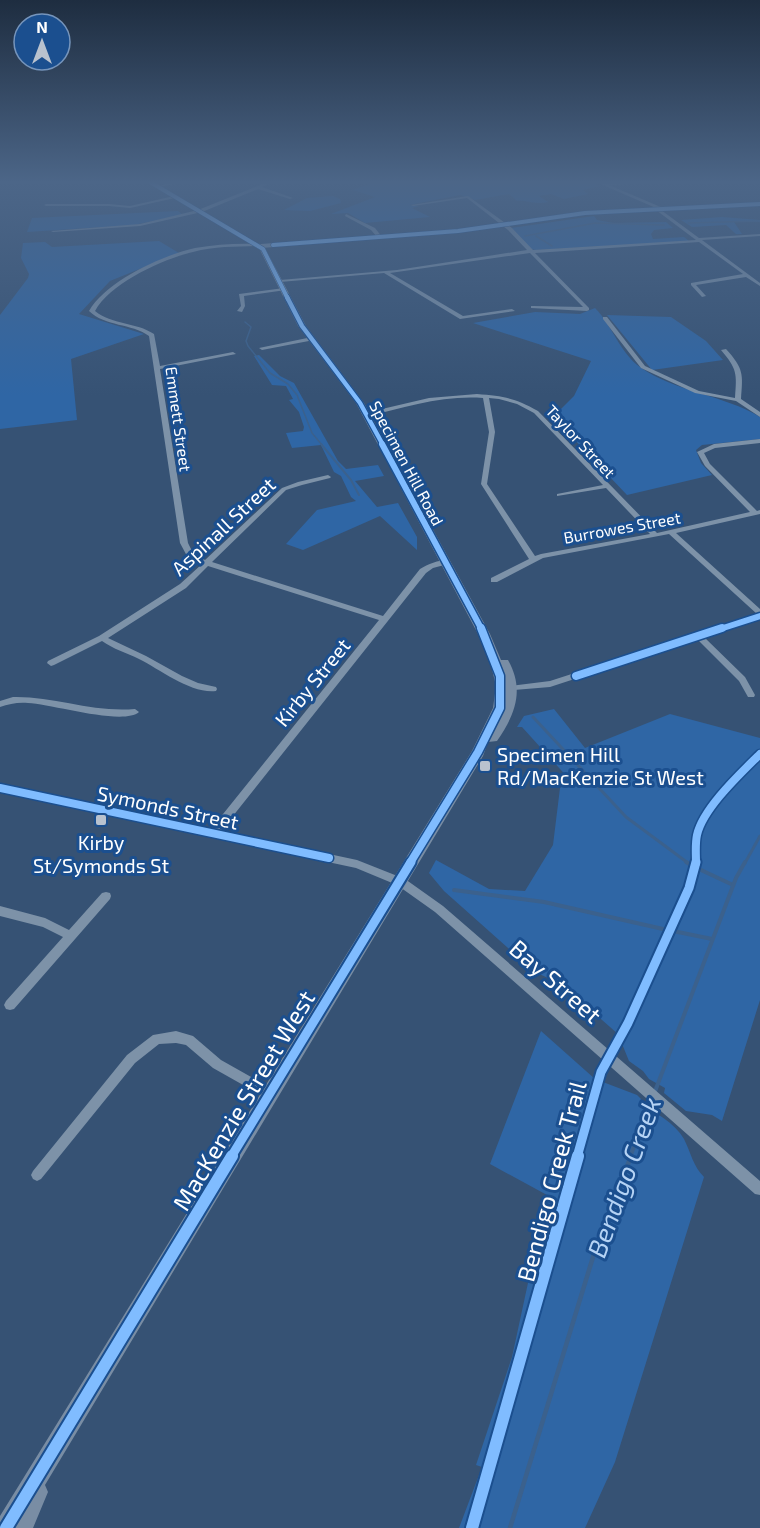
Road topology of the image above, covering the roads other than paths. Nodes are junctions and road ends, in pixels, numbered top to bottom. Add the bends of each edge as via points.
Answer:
1 (183, 253) edge
2 (265, 253) edge
3 (515, 253) edge
4 (533, 253) edge
5 (718, 253) edge
6 (385, 272) junction
7 (747, 275) junction
8 (282, 285) junction
9 (760, 285) edge
10 (704, 296) dead end
11 (533, 307) dead end
12 (240, 311) dead end
13 (512, 311) dead end
14 (605, 318) dead end
15 (312, 339) junction
16 (261, 348) dead end
17 (724, 350) dead end
18 (233, 354) dead end
19 (159, 368) junction
20 (486, 397) junction
21 (738, 400) junction
22 (366, 415) junction
23 (760, 415) edge
24 (760, 441) edge
25 (328, 477) dead end
26 (605, 486) junction
27 (559, 495) dead end
28 (758, 513) edge
29 (671, 532) junction
30 (655, 535) junction
31 (532, 558) junction
32 (446, 562) junction
33 (209, 564) junction
34 (494, 580) dead end
35 (760, 614) edge
36 (384, 619) junction
37 (698, 635) junction
38 (102, 638) junction
39 (51, 663) dead end
40 (213, 688) dead end
41 (508, 689) junction
42 (751, 695) dead end
43 (0, 704) edge
44 (135, 712) dead end
45 (0, 788) edge
46 (213, 834) junction
47 (401, 882) junction
48 (106, 896) dead end
49 (0, 911) edge
50 (71, 936) junction
51 (10, 1005) dead end
52 (270, 1094) junction
53 (37, 1175) dead end
54 (760, 1189) edge
55 (56, 1449) junction
56 (6, 1528) edge
57 (21, 1528) edge

1 - 19 street, Emmett Street via 119,283 92,311 99,317 142,328 153,335
2 - 8 main road, Specimen Hill Road
3 - 6 street
4 - 11 street via 586,309
5 - 7 street
6 - 8 street
6 - 13 street via 465,318
7 - 9 street
7 - 10 street via 693,284
8 - 12 street via 242,295
8 - 15 main road, Specimen Hill Road
14 - 21 street via 643,367 696,392
15 - 16 street
15 - 22 main road, Specimen Hill Road
17 - 21 street via 740,375
18 - 19 street
19 - 33 street, Emmett Street via 184,546 194,558
20 - 22 street, Taylor Street via 421,400
20 - 26 street, Taylor Street via 509,400 533,410
20 - 31 street via 492,432 484,484
21 - 23 street
22 - 32 main road, Specimen Hill Road
24 - 28 street via 714,446 700,452 707,465
25 - 33 street, Aspinall Street via 284,489
26 - 27 street
26 - 30 street, Taylor Street
28 - 29 street, Burrowes Street
29 - 30 street, Burrowes Street
29 - 35 street
30 - 31 street, Burrowes Street
31 - 34 street, Burrowes Street
32 - 36 street, Kirby Street via 423,571
32 - 41 main road, Specimen Hill Road via 508,670
33 - 36 street, Emmett Street
33 - 38 street, Aspinall Street via 183,586
35 - 37 street
36 - 46 street, Kirby Street
37 - 41 street via 550,684
37 - 42 street via 742,679
38 - 39 street, Aspinall Street
38 - 40 street via 168,674
41 - 47 main road, MacKenzie Street West via 507,716 488,745 478,752
43 - 44 street via 17,699 114,715
45 - 46 street, Symonds Street
46 - 47 street, Symonds Street via 357,864
47 - 52 main road, MacKenzie Street West
47 - 54 street, Bay Street via 439,909
48 - 50 street
49 - 50 street via 45,923
50 - 51 street
52 - 53 street via 217,1064 189,1040 157,1039 124,1066
52 - 55 main road, MacKenzie Street West
55 - 56 main road, MacKenzie Street West
55 - 57 main road, MacKenzie Street West

